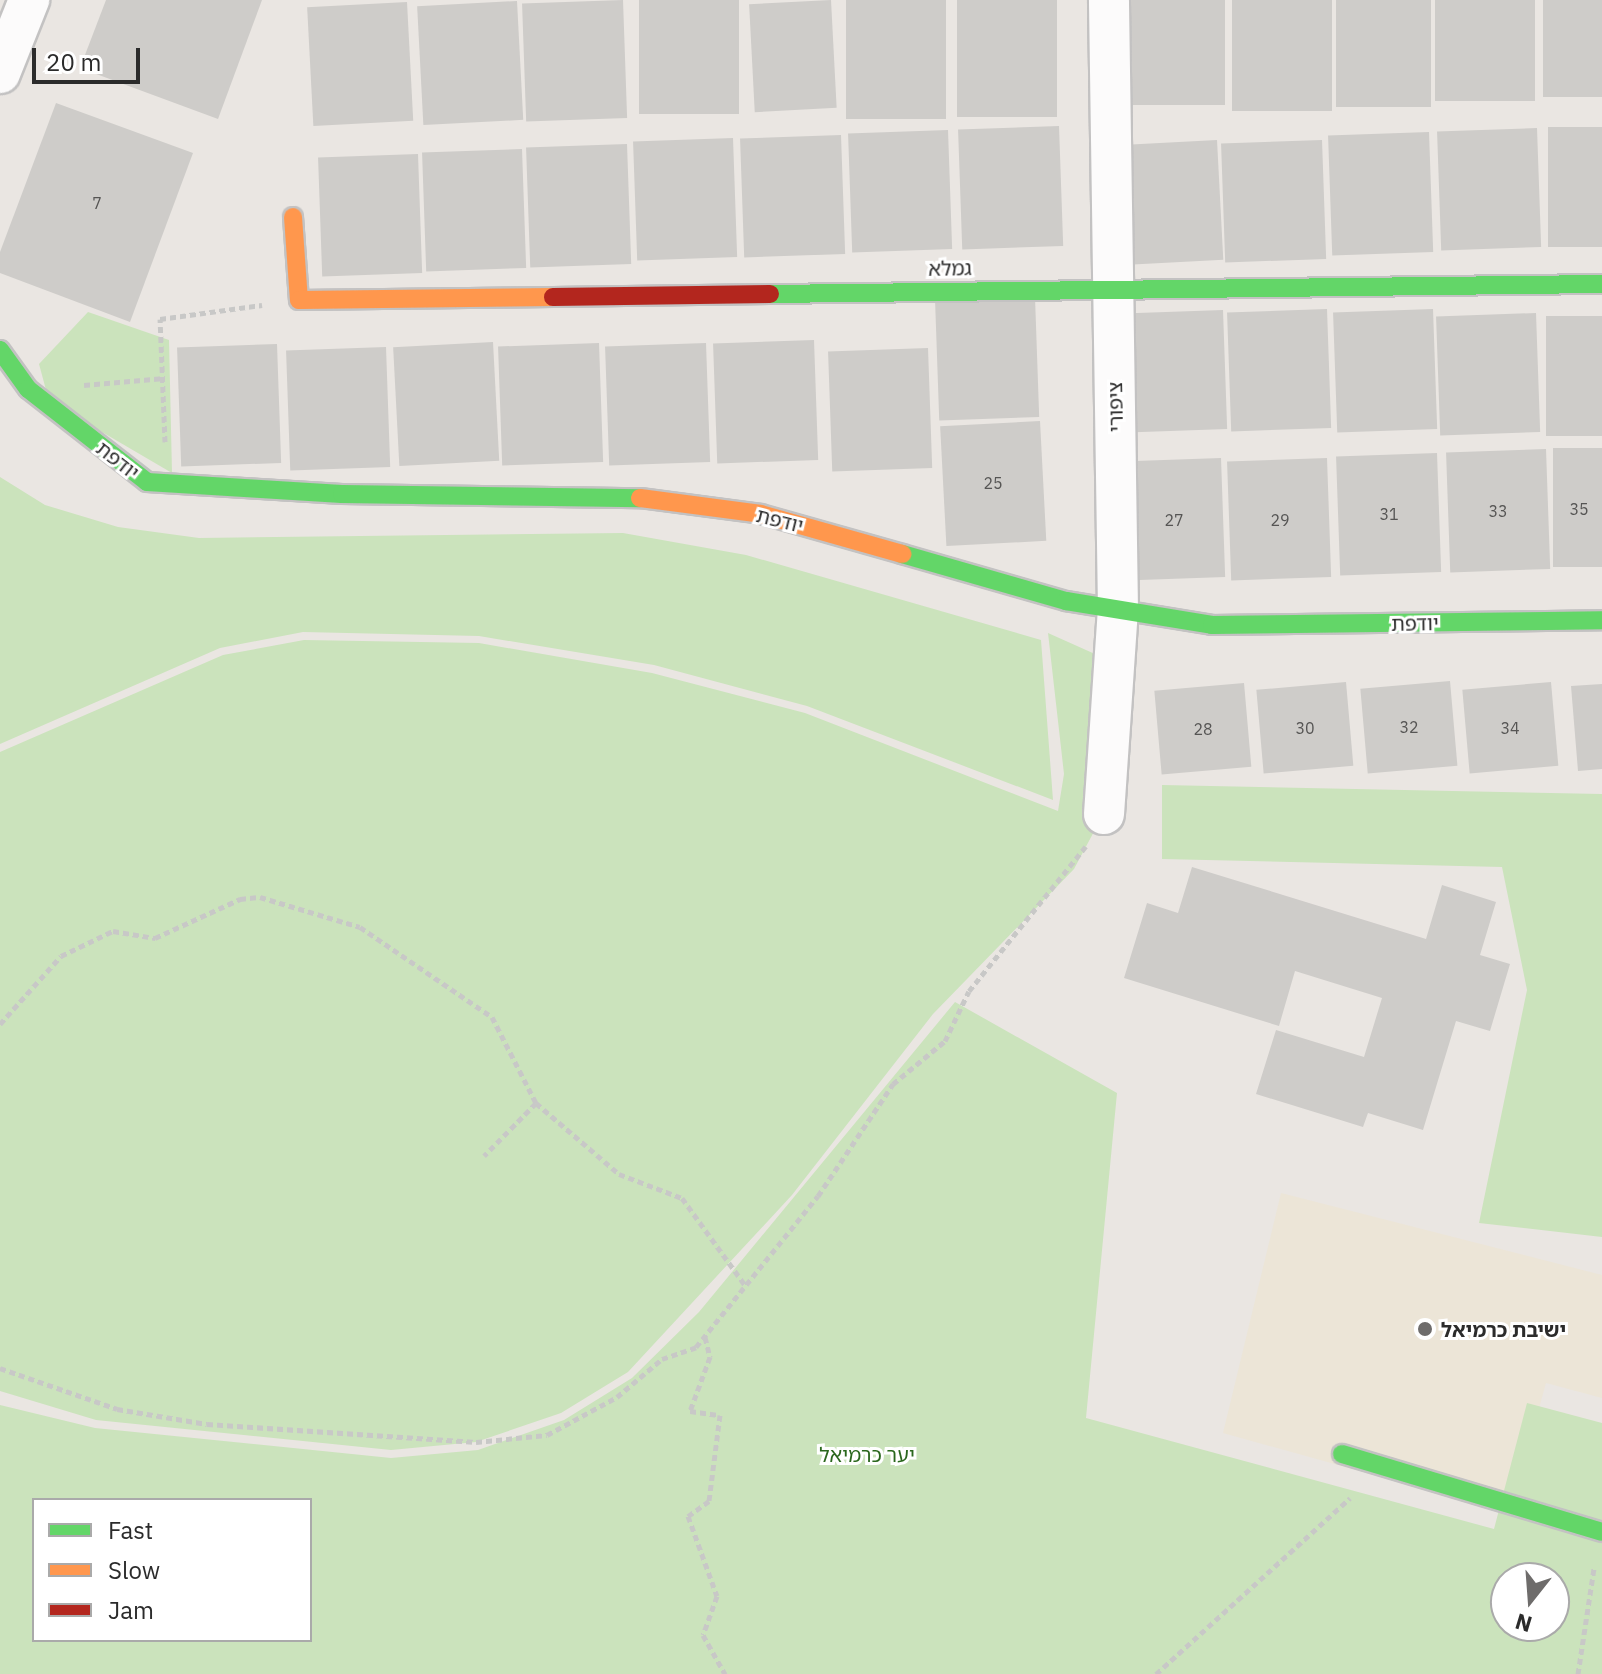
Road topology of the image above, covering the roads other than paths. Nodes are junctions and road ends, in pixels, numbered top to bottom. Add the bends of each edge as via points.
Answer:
1 (29, 0) edge
2 (1109, 0) edge
3 (0, 73) edge
4 (293, 217) dead end
5 (1602, 284) edge
6 (1113, 287) junction
7 (0, 350) edge
8 (1118, 610) junction
9 (1602, 620) edge
10 (1104, 814) road end
11 (1342, 1454) dead end
12 (1599, 1531) edge

1 - 3 street
2 - 6 street, ציפורי
4 - 6 street, גמלא via 299,300
5 - 6 street, גמלא
6 - 8 street, ציפורי
7 - 8 street, יודפת via 28,389 147,482 342,494 636,497 761,514
8 - 9 street, יודפת via 1212,625
8 - 10 street, ציפורי
11 - 12 street

